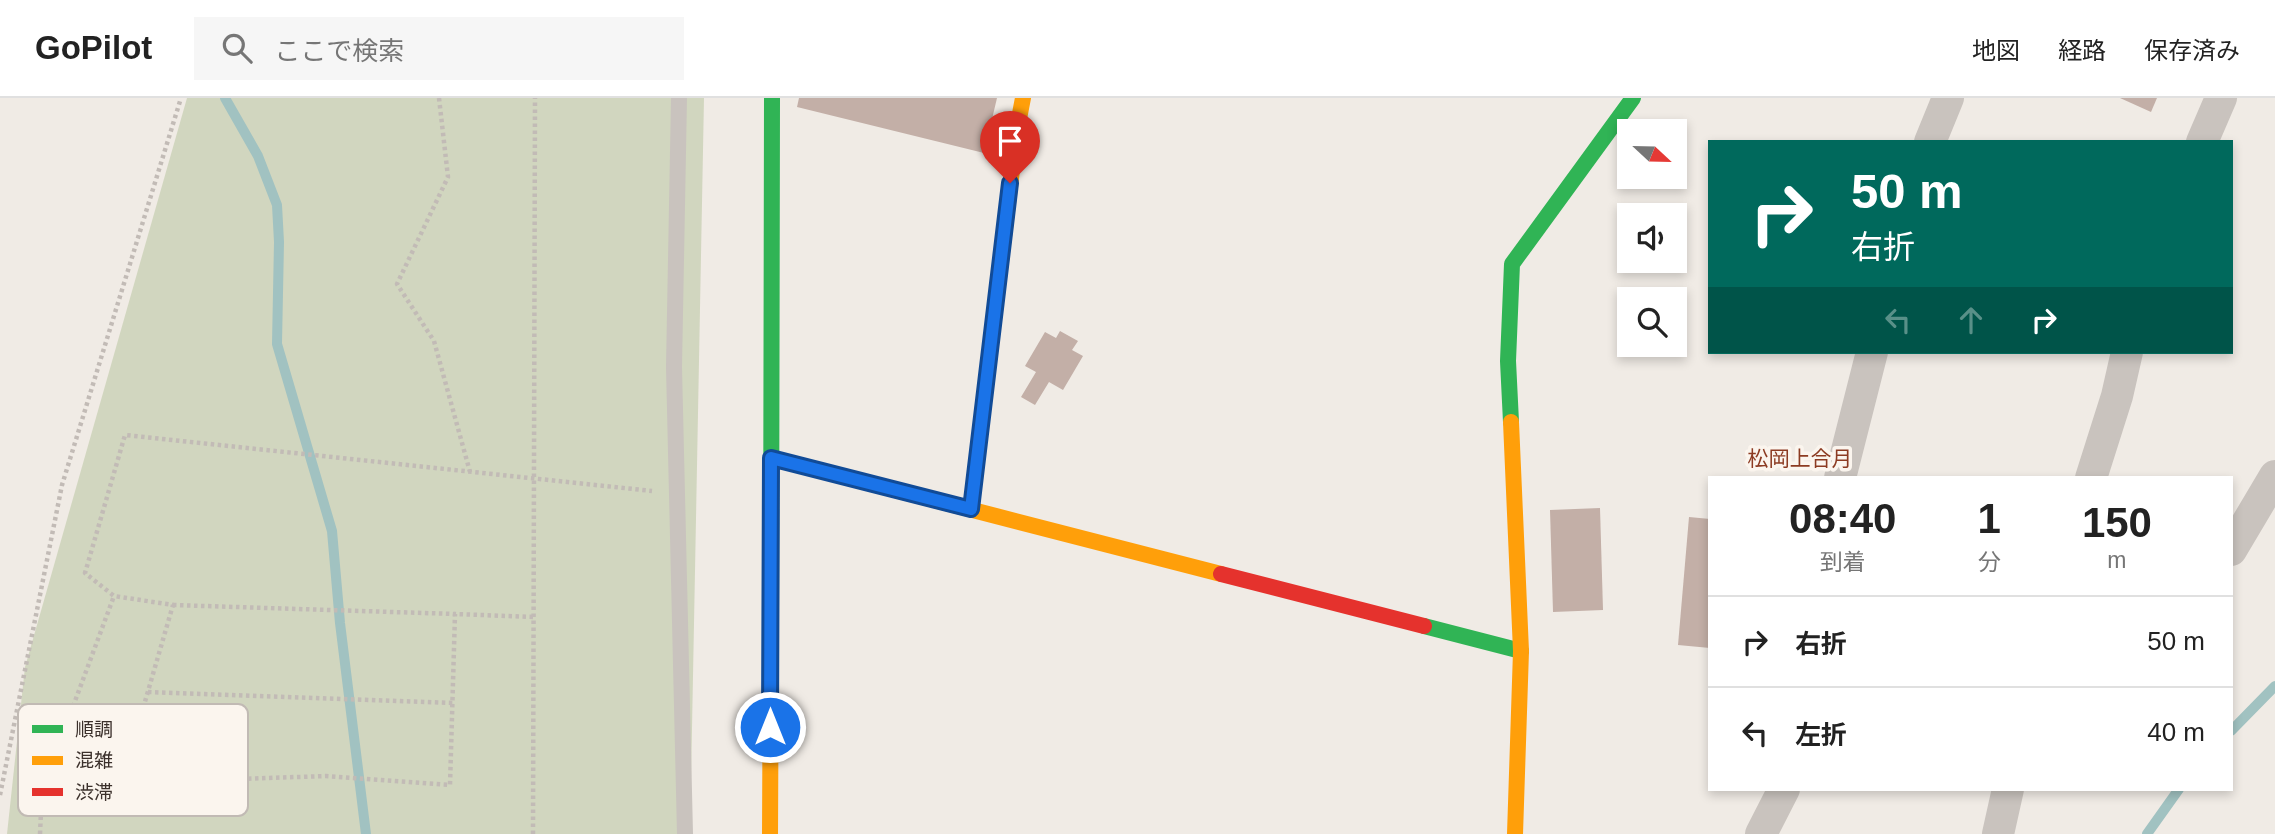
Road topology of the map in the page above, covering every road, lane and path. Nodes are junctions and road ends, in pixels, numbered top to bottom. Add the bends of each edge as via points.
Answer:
1 (181, 98) edge
2 (439, 98) edge
3 (535, 98) edge
4 (679, 98) edge
5 (772, 98) edge
6 (1023, 98) edge
7 (1633, 98) edge
8 (1948, 98) edge
9 (2221, 98) edge
10 (1931, 140) edge
11 (2203, 140) edge
12 (1871, 354) edge
13 (2127, 354) edge
14 (771, 458) junction
15 (470, 472) junction
16 (1841, 476) edge
17 (2092, 476) edge
18 (2275, 476) edge
19 (677, 493) junction
20 (971, 509) junction
21 (2233, 547) edge
22 (114, 596) junction
23 (173, 605) junction
24 (455, 614) junction
25 (533, 617) junction
26 (1521, 651) junction
27 (148, 692) junction
28 (453, 703) junction
29 (18, 704) edge
30 (74, 704) edge
31 (144, 704) edge
32 (18, 705) edge
33 (248, 779) edge
34 (1783, 791) edge
35 (2008, 791) edge
36 (0, 795) edge
37 (41, 816) edge
38 (40, 834) edge
39 (533, 834) edge
40 (685, 834) edge
41 (770, 834) edge
42 (1515, 834) edge
43 (1761, 834) edge
44 (1998, 834) edge

1 - 29 path via 62,485
2 - 15 path via 448,177 397,285 434,341
3 - 25 path
4 - 19 lane via 674,367
5 - 14 street
6 - 20 street
7 - 26 street via 1512,264 1508,361
8 - 10 street
9 - 11 street
12 - 16 street
13 - 17 street
14 - 20 street
14 - 41 street
15 - 19 path
15 - 22 path via 125,435 85,573
18 - 21 street
19 - 40 lane
20 - 26 street
22 - 23 path
22 - 30 path
23 - 24 path
23 - 27 path
24 - 25 path
24 - 28 path
25 - 39 path
26 - 42 street
27 - 28 path
27 - 31 path
28 - 33 path via 450,785 326,776
32 - 36 path
34 - 43 street
35 - 44 street
37 - 38 path

